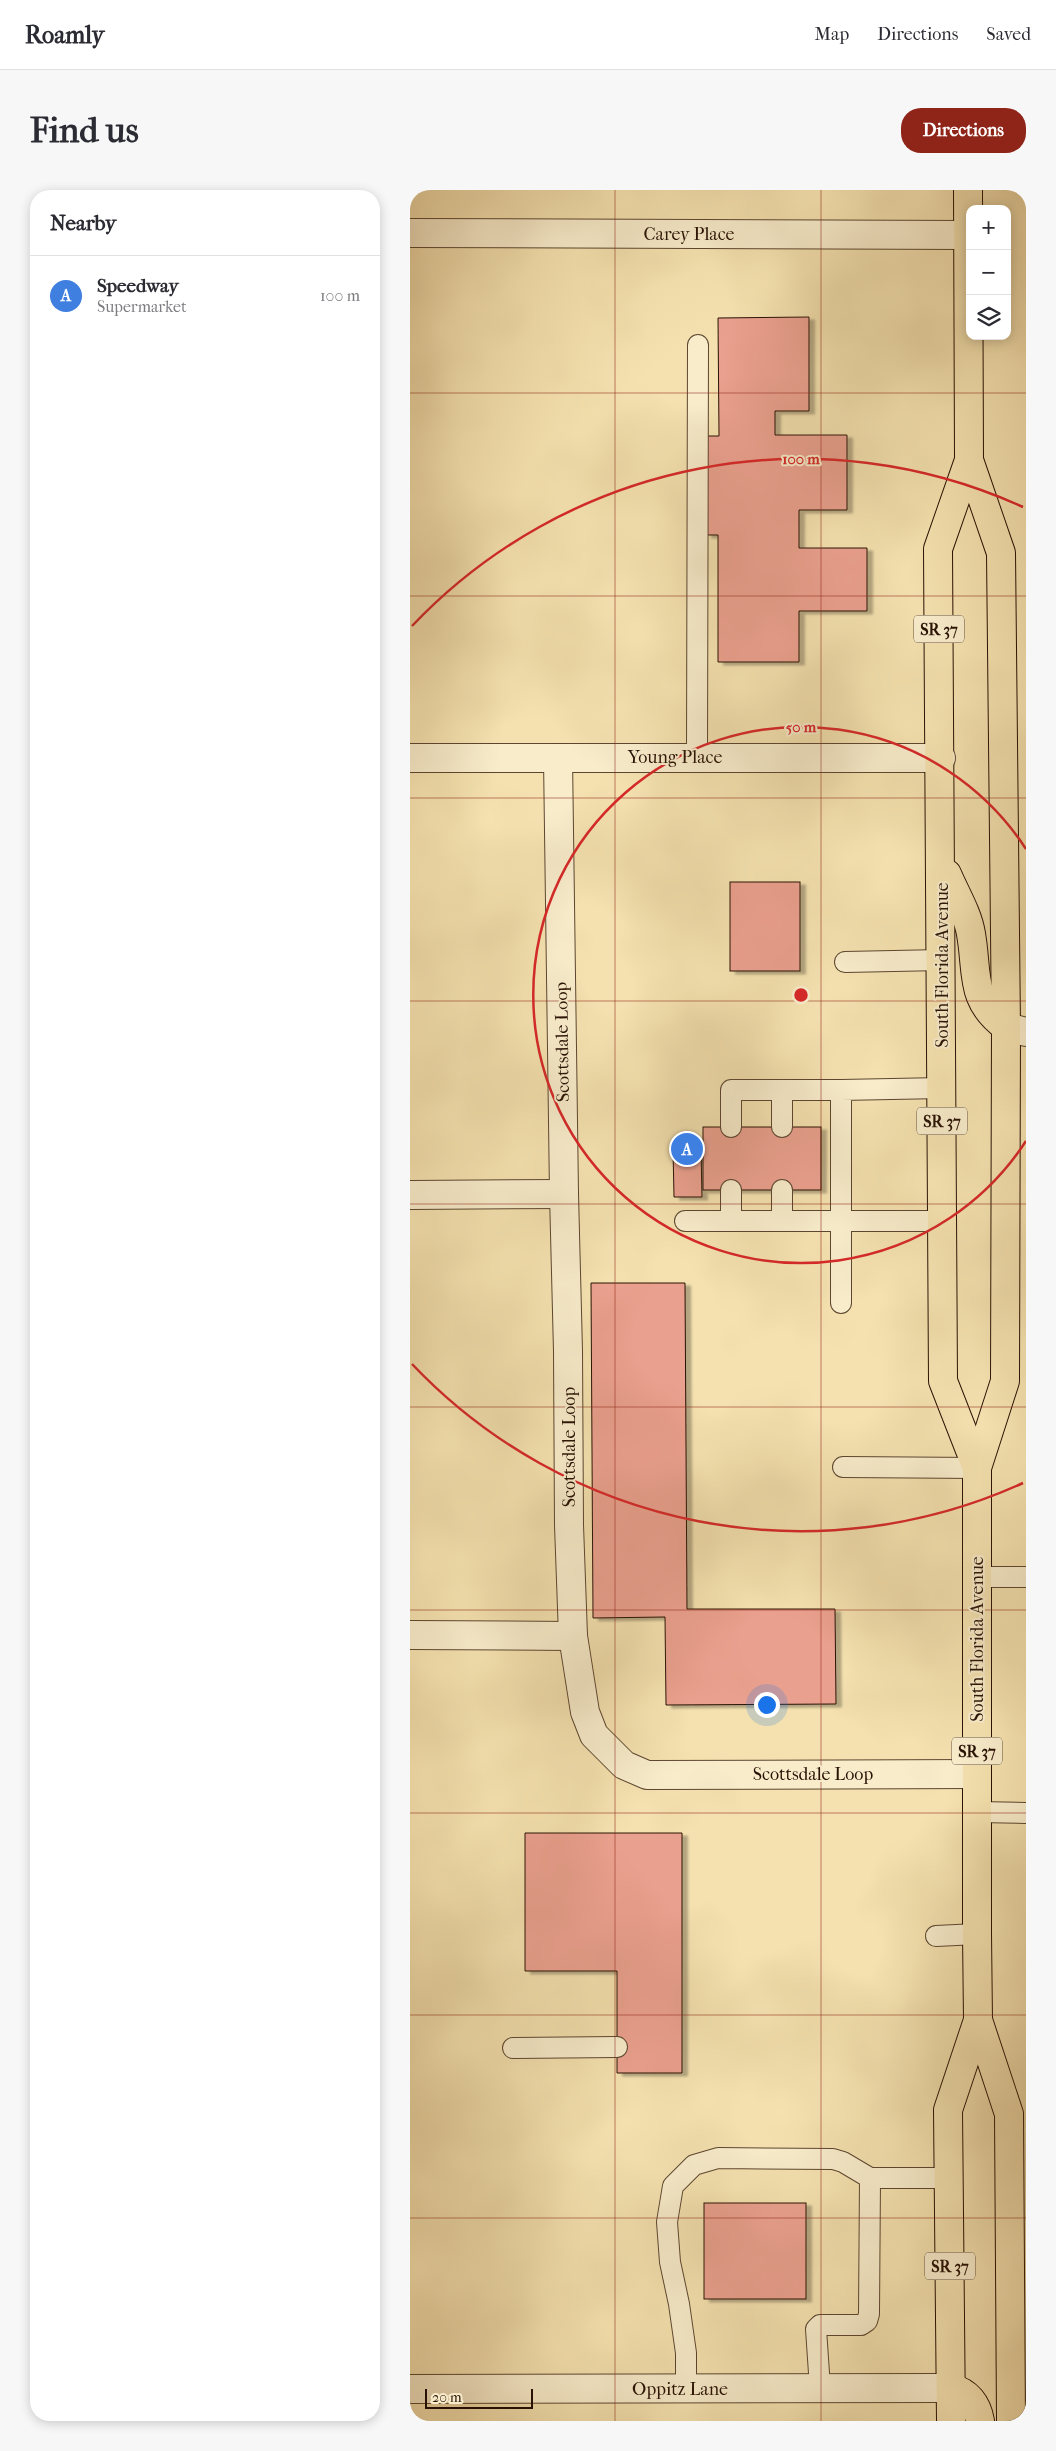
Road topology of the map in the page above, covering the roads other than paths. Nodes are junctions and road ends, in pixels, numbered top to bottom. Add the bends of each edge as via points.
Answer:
1 (968, 190) edge
2 (968, 205) edge
3 (410, 233) edge
4 (966, 235) edge
5 (968, 250) edge
6 (698, 345) dead end
7 (969, 460) junction
8 (697, 757) junction
9 (410, 758) edge
10 (558, 758) junction
11 (941, 758) junction
12 (941, 861) junction
13 (942, 960) junction
14 (846, 962) dead end
15 (1016, 1030) edge
16 (942, 1088) junction
17 (782, 1090) junction
18 (841, 1090) junction
19 (731, 1127) dead end
20 (782, 1127) dead end
21 (731, 1190) dead end
22 (782, 1190) dead end
23 (564, 1194) junction
24 (410, 1195) edge
25 (685, 1221) dead end
26 (731, 1221) junction
27 (782, 1221) junction
28 (842, 1221) junction
29 (942, 1221) junction
30 (841, 1303) dead end
31 (843, 1467) dead end
32 (977, 1468) junction
33 (977, 1577) junction
34 (1026, 1577) edge
35 (410, 1635) edge
36 (573, 1636) junction
37 (977, 1774) junction
38 (977, 1812) junction
39 (1026, 1812) edge
40 (977, 1934) junction
41 (936, 1936) dead end
42 (978, 2020) junction
43 (617, 2047) dead end
44 (513, 2048) dead end
45 (870, 2178) junction
46 (949, 2178) junction
47 (1018, 2181) edge
48 (1018, 2283) edge
49 (1018, 2372) edge
50 (820, 2388) junction
51 (951, 2388) junction
52 (410, 2389) edge
53 (686, 2389) junction
54 (951, 2421) edge
55 (980, 2421) edge
56 (1011, 2421) edge

1 - 2 main road, South Florida Avenue / SR 37
3 - 4 street, Carey Place
5 - 7 main road, South Florida Avenue / SR 37
6 - 8 lane
7 - 11 main road, South Florida Avenue / SR 37 via 938,549
7 - 15 main road, South Florida Avenue / SR 37 via 1001,553
8 - 10 street, Young Place
8 - 11 street, Young Place
9 - 10 street, Young Place
10 - 23 street, Scottsdale Loop
11 - 12 main road, South Florida Avenue / SR 37
12 - 13 main road, South Florida Avenue / SR 37
12 - 15 main road via 971,933 978,992 992,1017
13 - 14 lane
13 - 16 main road, South Florida Avenue / SR 37
15 - 32 main road, South Florida Avenue / SR 37 via 1004,1381
16 - 18 lane
16 - 29 main road, South Florida Avenue / SR 37
17 - 18 lane
17 - 19 lane via 731,1090
17 - 20 lane
18 - 28 lane
21 - 26 lane
22 - 27 lane
23 - 24 street
23 - 36 street, Scottsdale Loop
25 - 26 lane
26 - 27 lane
27 - 28 lane
28 - 29 lane
28 - 30 lane
29 - 32 main road, South Florida Avenue / SR 37 via 943,1381
31 - 32 lane
32 - 33 main road, South Florida Avenue / SR 37
33 - 34 lane
33 - 37 main road, South Florida Avenue / SR 37
35 - 36 street
36 - 37 street, Scottsdale Loop via 585,1712 594,1735 624,1765 647,1775
37 - 38 main road, South Florida Avenue / SR 37
38 - 39 lane
38 - 40 main road, South Florida Avenue / SR 37
40 - 41 lane
40 - 42 main road, South Florida Avenue / SR 37
42 - 46 main road, South Florida Avenue / SR 37 via 948,2110
42 - 47 main road, South Florida Avenue / SR 37 via 1009,2114
43 - 44 lane
45 - 46 lane
45 - 50 lane via 869,2314 861,2326 820,2326 816,2329
45 - 53 lane via 833,2159 718,2158 694,2165 673,2186 667,2222 668,2238 686,2353
46 - 51 main road, South Florida Avenue / SR 37
47 - 48 main road, South Florida Avenue / SR 37
48 - 49 main road, South Florida Avenue / SR 37
49 - 56 main road, South Florida Avenue / SR 37
50 - 51 street, Oppitz Lane
50 - 53 street, Oppitz Lane
51 - 54 main road, South Florida Avenue / SR 37
51 - 55 main road via 962,2390 973,2401
52 - 53 street, Oppitz Lane

